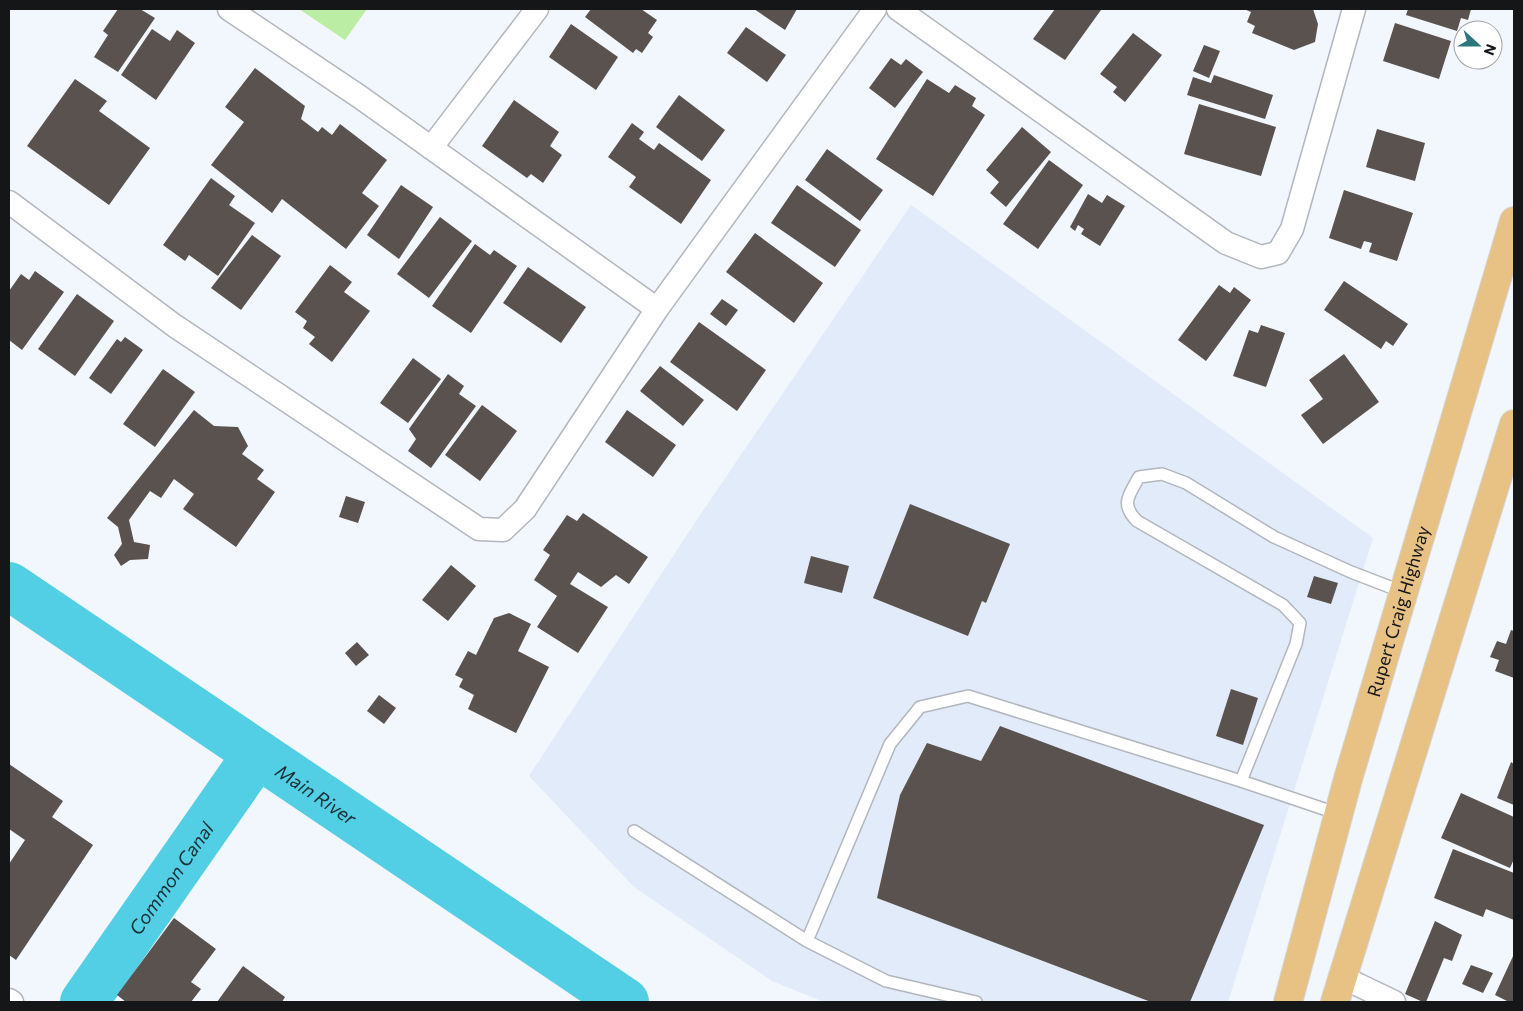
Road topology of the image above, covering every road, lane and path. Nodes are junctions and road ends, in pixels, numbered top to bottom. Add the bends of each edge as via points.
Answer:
1 (229, 9) edge
2 (537, 9) edge
3 (875, 9) edge
4 (898, 9) edge
5 (1354, 9) edge
6 (431, 148) junction
7 (9, 202) edge
8 (1514, 221) edge
9 (657, 309) junction
10 (1514, 424) edge
11 (1403, 592) junction
12 (1241, 781) junction
13 (1339, 814) junction
14 (634, 831) dead end
15 (807, 941) junction
16 (1342, 976) junction
17 (9, 1000) edge
18 (12, 1002) edge
19 (976, 1002) edge
20 (1288, 1002) edge
21 (1335, 1002) edge
22 (1394, 1002) edge

1 - 6 street
2 - 6 street
3 - 9 street
4 - 5 street via 1226,244 1261,257 1278,254 1292,229
6 - 9 street
7 - 9 street via 175,326 479,529 503,530 525,509
8 - 11 main road, Rupert Craig Highway
10 - 16 main road
11 - 12 lane via 1274,536 1186,483 1162,474 1139,477 1127,499 1129,513 1137,521 1283,605 1300,623 1296,644
11 - 13 main road, Rupert Craig Highway
12 - 13 lane
12 - 15 lane via 968,696 920,707 890,744
13 - 20 main road, Rupert Craig Highway
14 - 15 lane
15 - 19 lane via 886,981
16 - 21 main road
16 - 22 street
17 - 18 street

